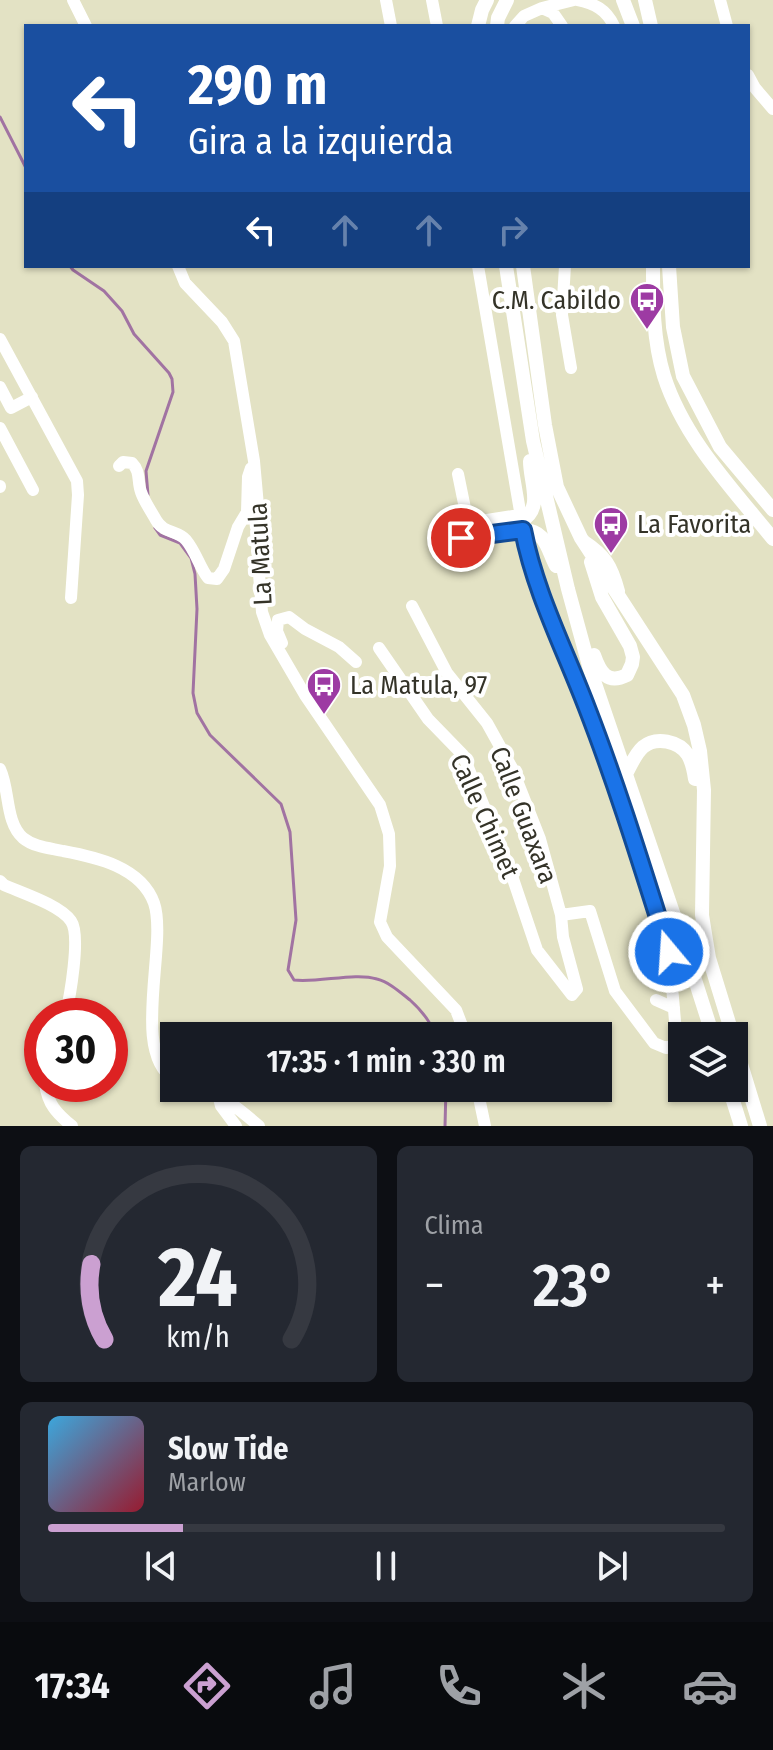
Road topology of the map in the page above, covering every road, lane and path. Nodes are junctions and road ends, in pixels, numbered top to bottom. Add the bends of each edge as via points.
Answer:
1 (73, 0) edge
2 (386, 0) edge
3 (432, 0) edge
4 (487, 0) edge
5 (507, 0) edge
6 (575, 0) edge
7 (623, 0) edge
8 (645, 0) edge
9 (720, 0) edge
10 (593, 4) junction
11 (542, 8) junction
12 (85, 24) edge
13 (391, 24) edge
14 (437, 24) edge
15 (478, 24) edge
16 (497, 24) edge
17 (517, 24) edge
18 (561, 24) edge
19 (563, 24) edge
20 (603, 24) edge
21 (613, 24) edge
22 (632, 24) edge
23 (651, 24) edge
24 (726, 24) edge
25 (750, 79) edge
26 (773, 109) edge
27 (179, 268) edge
28 (478, 268) edge
29 (506, 268) edge
30 (523, 268) edge
31 (565, 268) edge
32 (653, 268) edge
33 (669, 268) edge
34 (0, 339) edge
35 (571, 368) dead end
36 (0, 387) edge
37 (32, 397) junction
38 (0, 428) edge
39 (533, 441) junction
40 (254, 461) junction
41 (119, 466) dead end
42 (458, 474) dead end
43 (33, 490) dead end
44 (773, 510) edge
45 (521, 522) junction
46 (461, 538) dead end
47 (773, 539) edge
48 (584, 542) junction
49 (568, 589) junction
50 (71, 598) dead end
51 (412, 606) dead end
52 (379, 648) dead end
53 (356, 662) dead end
54 (297, 683) junction
55 (0, 769) edge
56 (626, 774) junction
57 (638, 810) junction
58 (703, 823) junction
59 (0, 881) edge
60 (561, 915) junction
61 (669, 952) junction
62 (691, 968) junction
63 (572, 995) joint
64 (69, 998) edge
65 (656, 1000) dead end
66 (674, 1008) junction
67 (461, 1022) edge
68 (708, 1022) edge
69 (728, 1022) edge
70 (160, 1066) edge
71 (748, 1087) edge
72 (49, 1102) edge
73 (220, 1102) edge
74 (231, 1102) edge
75 (480, 1102) edge
76 (733, 1102) edge
77 (72, 1126) edge
78 (236, 1126) edge
79 (259, 1126) edge
80 (485, 1126) edge
81 (741, 1126) edge
82 (760, 1126) edge

1 - 12 street
2 - 13 street
3 - 14 street
4 - 15 main road
5 - 16 main road
6 - 10 street
6 - 11 street
6 - 19 street
7 - 22 main road
8 - 23 main road
9 - 24 street
10 - 20 street
10 - 21 street
11 - 17 street
11 - 18 street
25 - 26 street
27 - 40 street, La Matula via 185,283 234,341
28 - 45 street
29 - 39 main road
30 - 48 main road via 557,487
31 - 35 street via 562,315
32 - 47 main road via 654,329 675,402 697,445
33 - 44 main road via 683,376 720,447
34 - 37 street
36 - 37 street via 11,408
37 - 50 street via 77,481
38 - 43 street
39 - 45 main road via 529,464 535,506
39 - 49 main road
40 - 41 street via 247,512 217,579 208,578 183,536 162,529 141,492 138,469 132,463
40 - 54 street, La Matula via 262,612
42 - 45 street via 468,523
45 - 46 street
45 - 49 main road via 544,538
45 - 61 street via 527,552 588,710
48 - 49 main road via 602,597 630,646 633,657 627,675 615,679 599,670
48 - 58 main road via 683,695 700,751
49 - 56 main road
51 - 60 street, Calle Guaxara via 447,673 487,723 512,768 540,839
52 - 63 street, Calle Chimet via 428,719 463,755 537,950
53 - 54 street via 289,617 278,620 277,631
54 - 67 street, La Matula via 380,805 389,834 390,866 380,922 387,937 456,1010
55 - 70 street via 11,817 22,837 36,846 99,858 128,872 154,903 152,982
56 - 57 main road
56 - 58 main road via 644,745 667,741 683,750 694,773
57 - 61 main road via 672,929
57 - 62 main road
58 - 69 main road via 703,926
59 - 64 street via 71,919 76,931
60 - 63 street, Calle Guaxara via 577,989
60 - 66 street via 590,911 615,991 654,1043 666,1048 677,1044
61 - 62 main road via 681,952
61 - 66 street
62 - 68 main road
65 - 66 street
71 - 82 main road
72 - 77 street
73 - 78 street
74 - 79 street
75 - 80 street
76 - 81 main road

